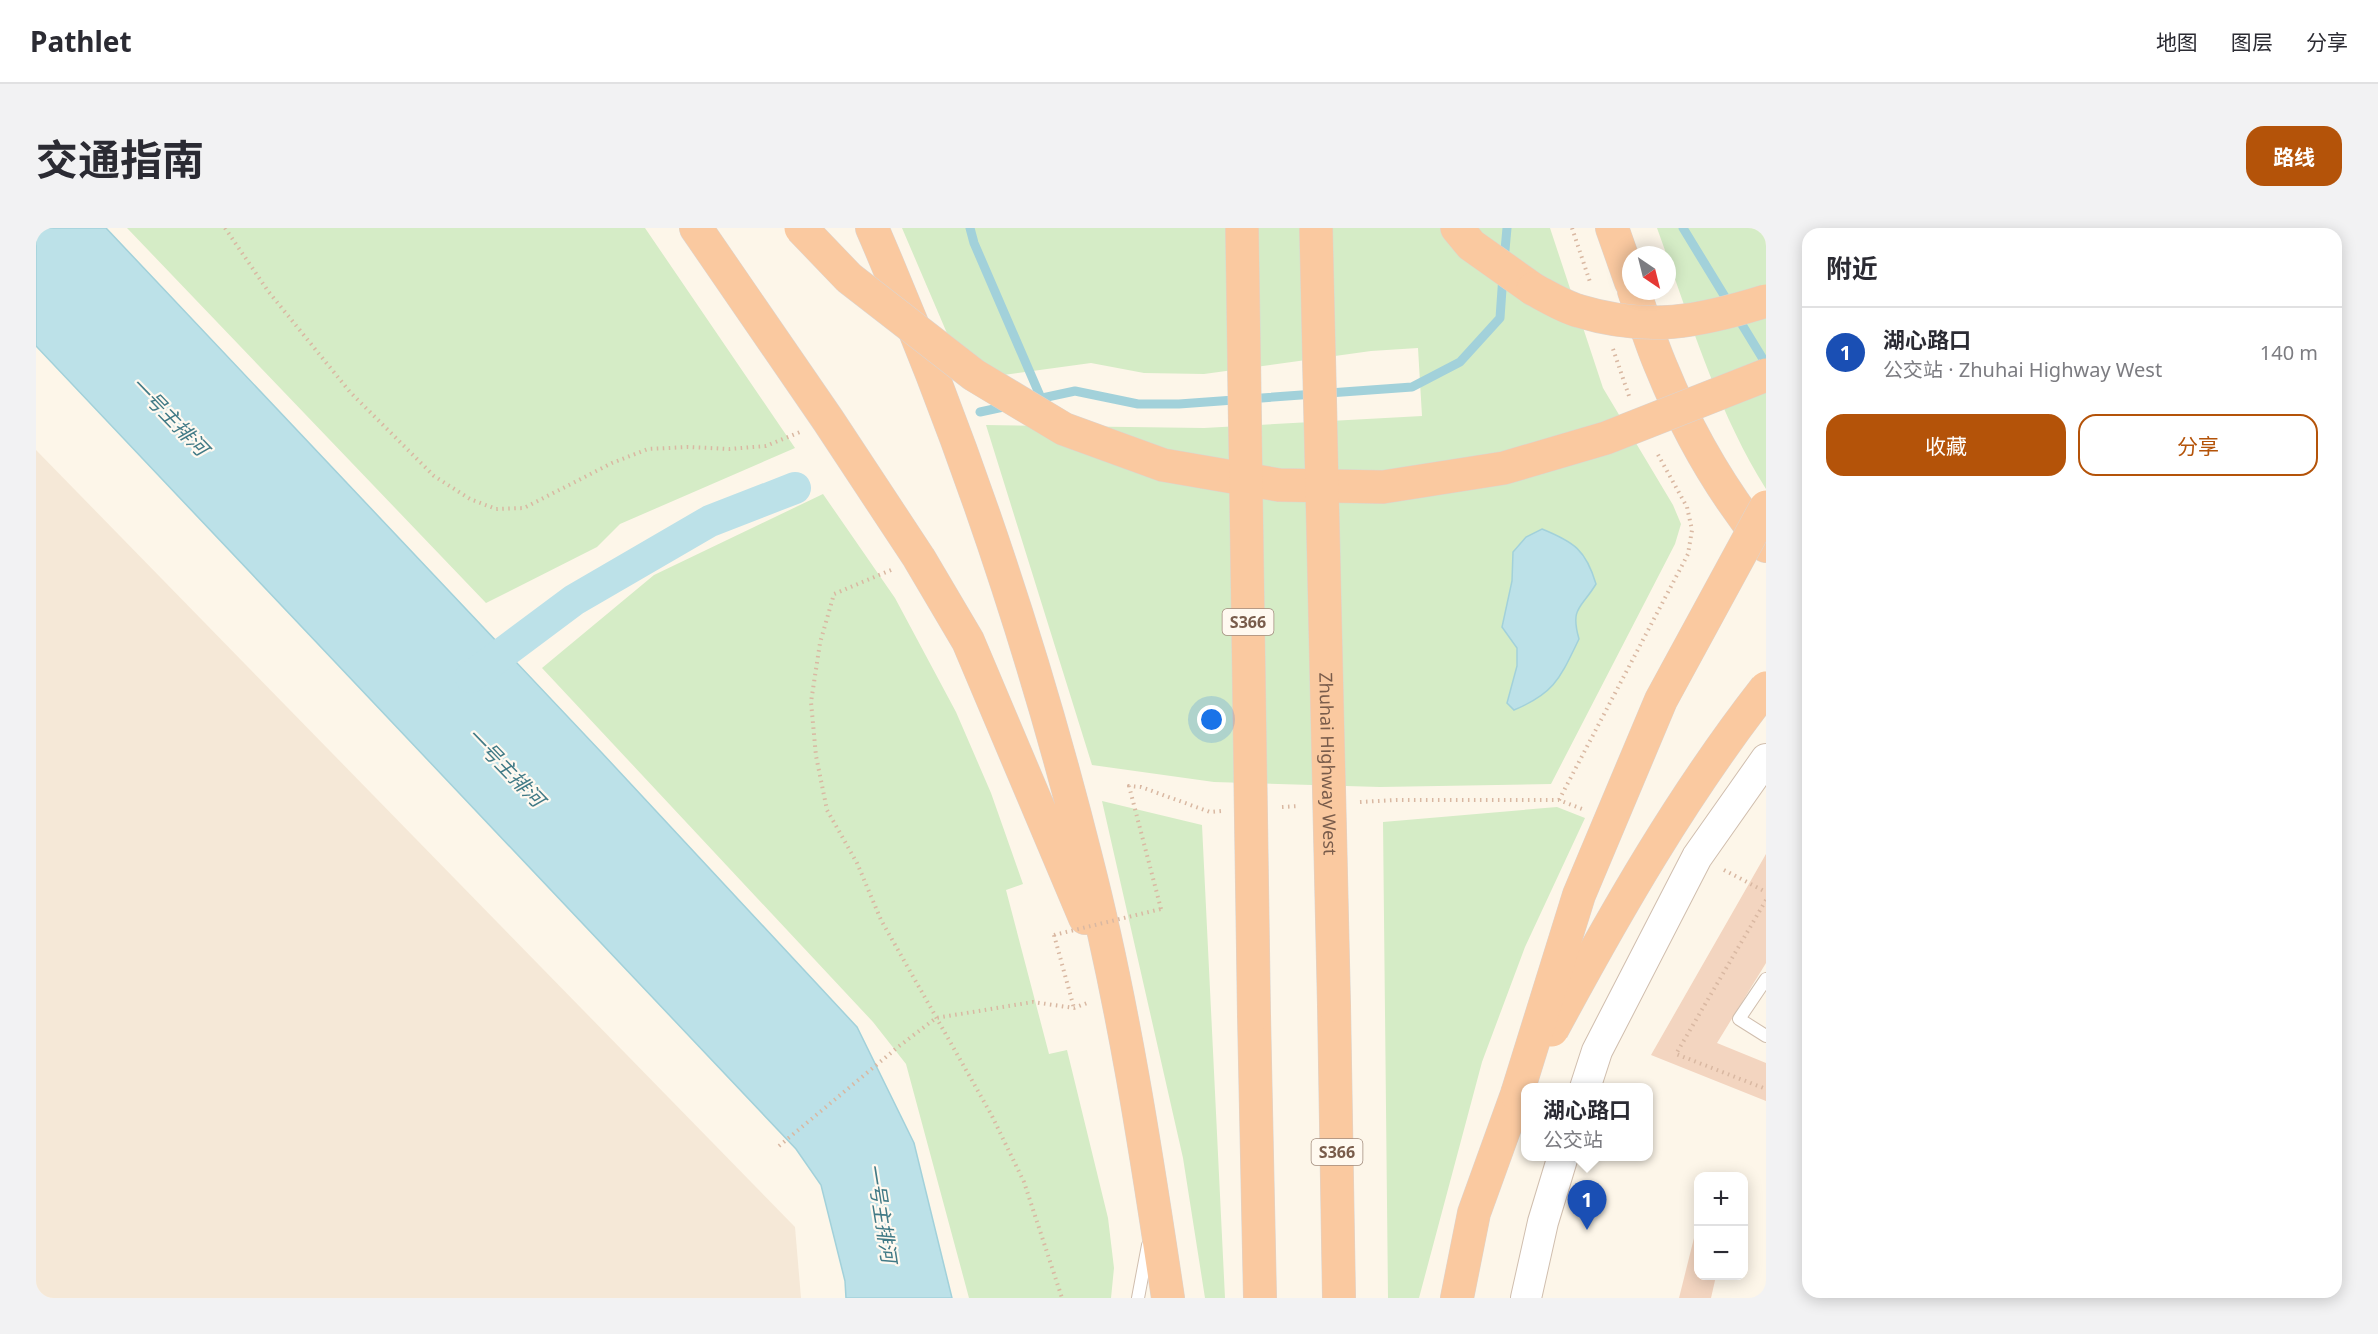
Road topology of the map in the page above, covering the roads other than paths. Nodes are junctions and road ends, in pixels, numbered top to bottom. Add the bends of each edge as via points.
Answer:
1 (696, 228) edge
2 (801, 228) edge
3 (872, 228) edge
4 (1242, 228) edge
5 (1316, 228) edge
6 (1457, 228) edge
7 (1612, 228) edge
8 (1622, 256) edge
9 (1637, 300) edge
10 (1766, 301) edge
11 (1766, 375) edge
12 (1766, 507) edge
13 (1766, 546) edge
14 (1766, 688) edge
15 (1766, 759) edge
16 (1766, 979) edge
17 (1116, 991) junction
18 (1766, 1036) edge
19 (1523, 1083) edge
20 (1587, 1083) edge
21 (1521, 1087) edge
22 (1517, 1094) junction
23 (1561, 1161) edge
24 (1155, 1211) junction
25 (1138, 1298) edge
26 (1168, 1298) edge
27 (1260, 1298) edge
28 (1339, 1298) edge
29 (1457, 1298) edge
30 (1526, 1298) edge

1 - 17 highway via 919,558 968,641
2 - 11 highway, bridge via 849,278 974,375 1064,429 1163,465 1279,485 1383,487 1504,468 1606,438
3 - 17 highway via 942,397 1024,638 1087,859
4 - 27 highway, S366, bridge
5 - 28 highway, Zhuhai Highway West / S366, bridge
6 - 10 highway, bridge via 1471,246 1533,289 1577,311 1626,322 1668,323 1716,316
7 - 8 highway
9 - 13 highway via 1662,369 1696,443 1738,512
12 - 22 highway, bridge via 1661,700 1579,895
14 - 19 highway, bridge via 1681,805
15 - 20 street via 1697,856 1597,1050
16 - 18 lane via 1739,1019
17 - 24 highway
21 - 22 highway, bridge
22 - 29 highway via 1474,1213
23 - 30 street
24 - 25 lane
24 - 26 highway

